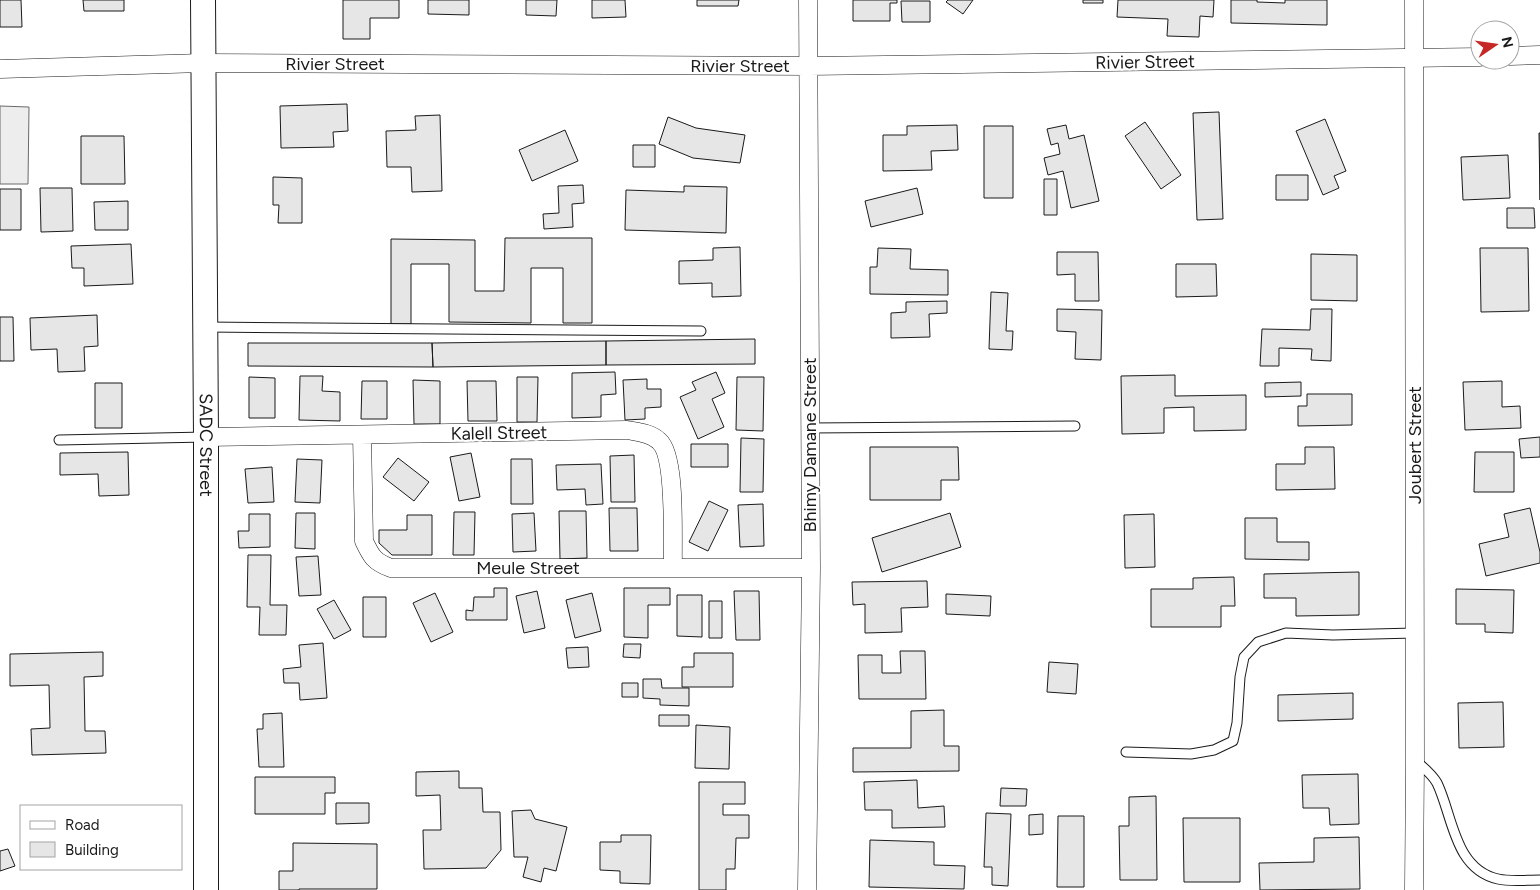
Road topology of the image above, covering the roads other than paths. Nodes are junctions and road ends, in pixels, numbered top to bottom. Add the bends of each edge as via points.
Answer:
1 (203, 0) edge
2 (808, 0) edge
3 (1414, 0) edge
4 (1470, 56) edge
5 (1520, 56) edge
6 (1540, 56) edge
7 (1415, 58) junction
8 (203, 63) junction
9 (809, 66) junction
10 (0, 69) edge
11 (205, 327) junction
12 (701, 331) dead end
13 (1075, 426) dead end
14 (810, 428) junction
15 (362, 435) junction
16 (206, 437) junction
17 (59, 440) dead end
18 (672, 568) junction
19 (811, 568) junction
20 (1415, 633) junction
21 (1126, 752) dead end
22 (1415, 761) junction
23 (1540, 880) edge
24 (206, 890) edge
25 (808, 890) edge
26 (1414, 890) edge

1 - 8 street, SADC Street
2 - 9 street, Bhimy Damane Street
3 - 7 street, Joubert Street
4 - 7 street, Rivier Street
5 - 6 street
7 - 9 street, Rivier Street
7 - 20 street, Joubert Street
8 - 9 street, Rivier Street
8 - 10 street, Rivier Street
8 - 11 street, SADC Street
9 - 14 street, Bhimy Damane Street
11 - 12 lane
11 - 16 street, SADC Street
13 - 14 lane
14 - 19 street, Bhimy Damane Street
15 - 16 street, Kalell Street
15 - 18 street, Meule Street via 364,541 379,564 391,568
15 - 18 street, Kalell Street via 627,430 646,433 660,441 671,472
16 - 17 lane
16 - 24 street, SADC Street
18 - 19 street, Meule Street
19 - 25 street, Bhimy Damane Street
20 - 21 lane via 1286,634 1258,642 1244,657 1238,723 1233,741 1214,750 1191,754
20 - 22 street, Joubert Street
22 - 23 lane via 1437,783 1460,847 1472,864 1481,872 1499,879
22 - 26 street, Joubert Street

